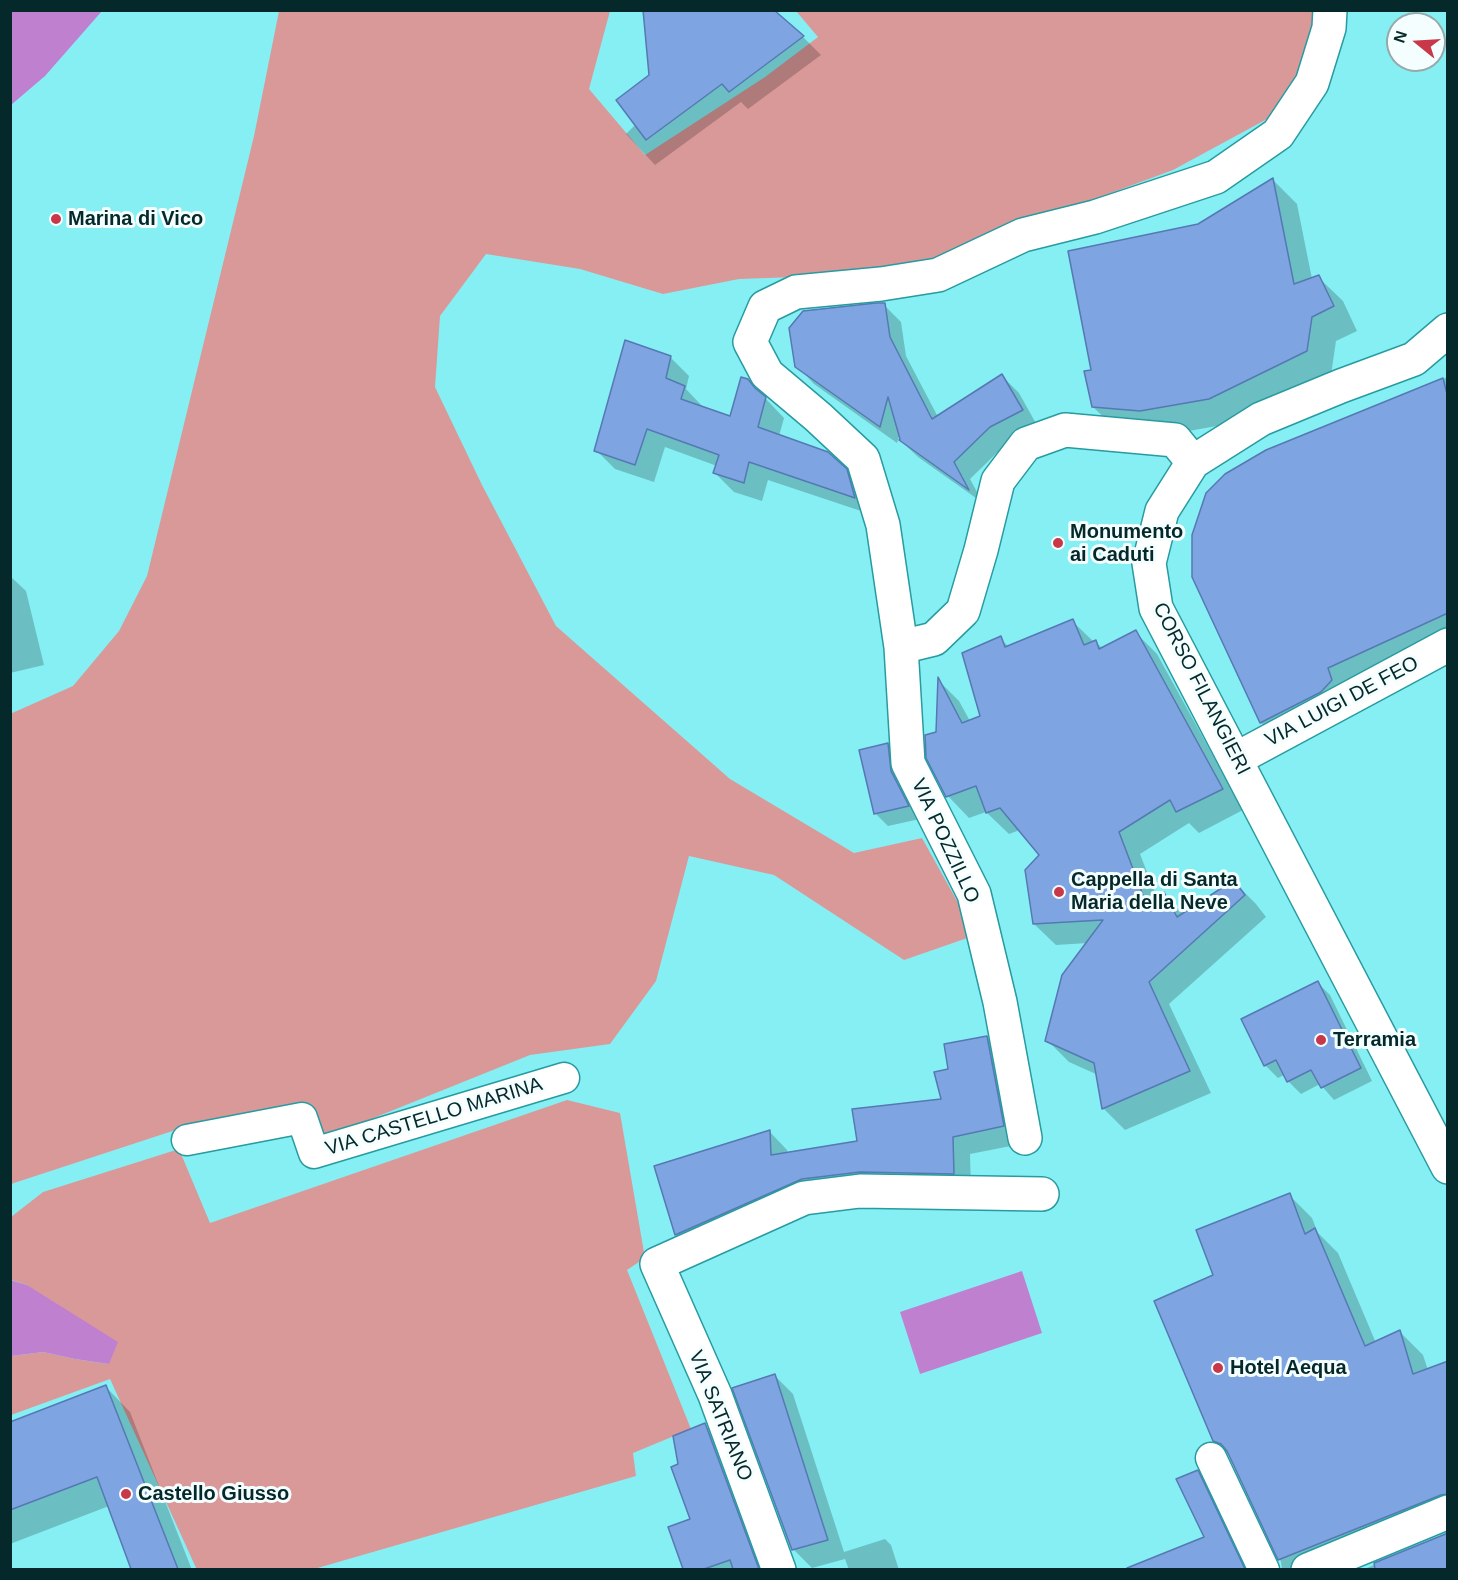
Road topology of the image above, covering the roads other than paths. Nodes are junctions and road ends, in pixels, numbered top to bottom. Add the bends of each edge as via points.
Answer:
1 (1330, 10) edge
2 (1448, 330) edge
3 (1193, 462) junction
4 (1448, 645) edge
5 (902, 647) junction
6 (1236, 759) junction
7 (564, 1078) dead end
8 (1025, 1138) dead end
9 (186, 1140) dead end
10 (1448, 1167) edge
11 (1042, 1194) dead end
12 (1211, 1458) dead end
13 (1448, 1512) edge
14 (779, 1569) edge
15 (1264, 1569) edge
16 (1308, 1569) edge

1 - 5 street, VIA POZZILLO via 1329,28 1312,83 1278,134 1216,177 1095,217 1023,235 938,275 796,292 765,307 750,342 767,374 863,459 883,525
2 - 3 street, CORSO FILANGIERI via 1414,359 1261,418
3 - 5 street via 1175,440 1065,430 1026,444 998,481 963,611 934,639
3 - 6 street, CORSO FILANGIERI via 1162,511 1149,563 1156,608
4 - 6 street, VIA LUIGI DE FEO
5 - 8 street, VIA POZZILLO via 908,763 974,894 1000,1002
6 - 10 street, CORSO FILANGIERI
7 - 9 street, VIA CASTELLO MARINA via 314,1153 302,1118
11 - 14 street, VIA SATRIANO via 860,1191 804,1198 657,1264 715,1395
12 - 15 street
13 - 16 street

